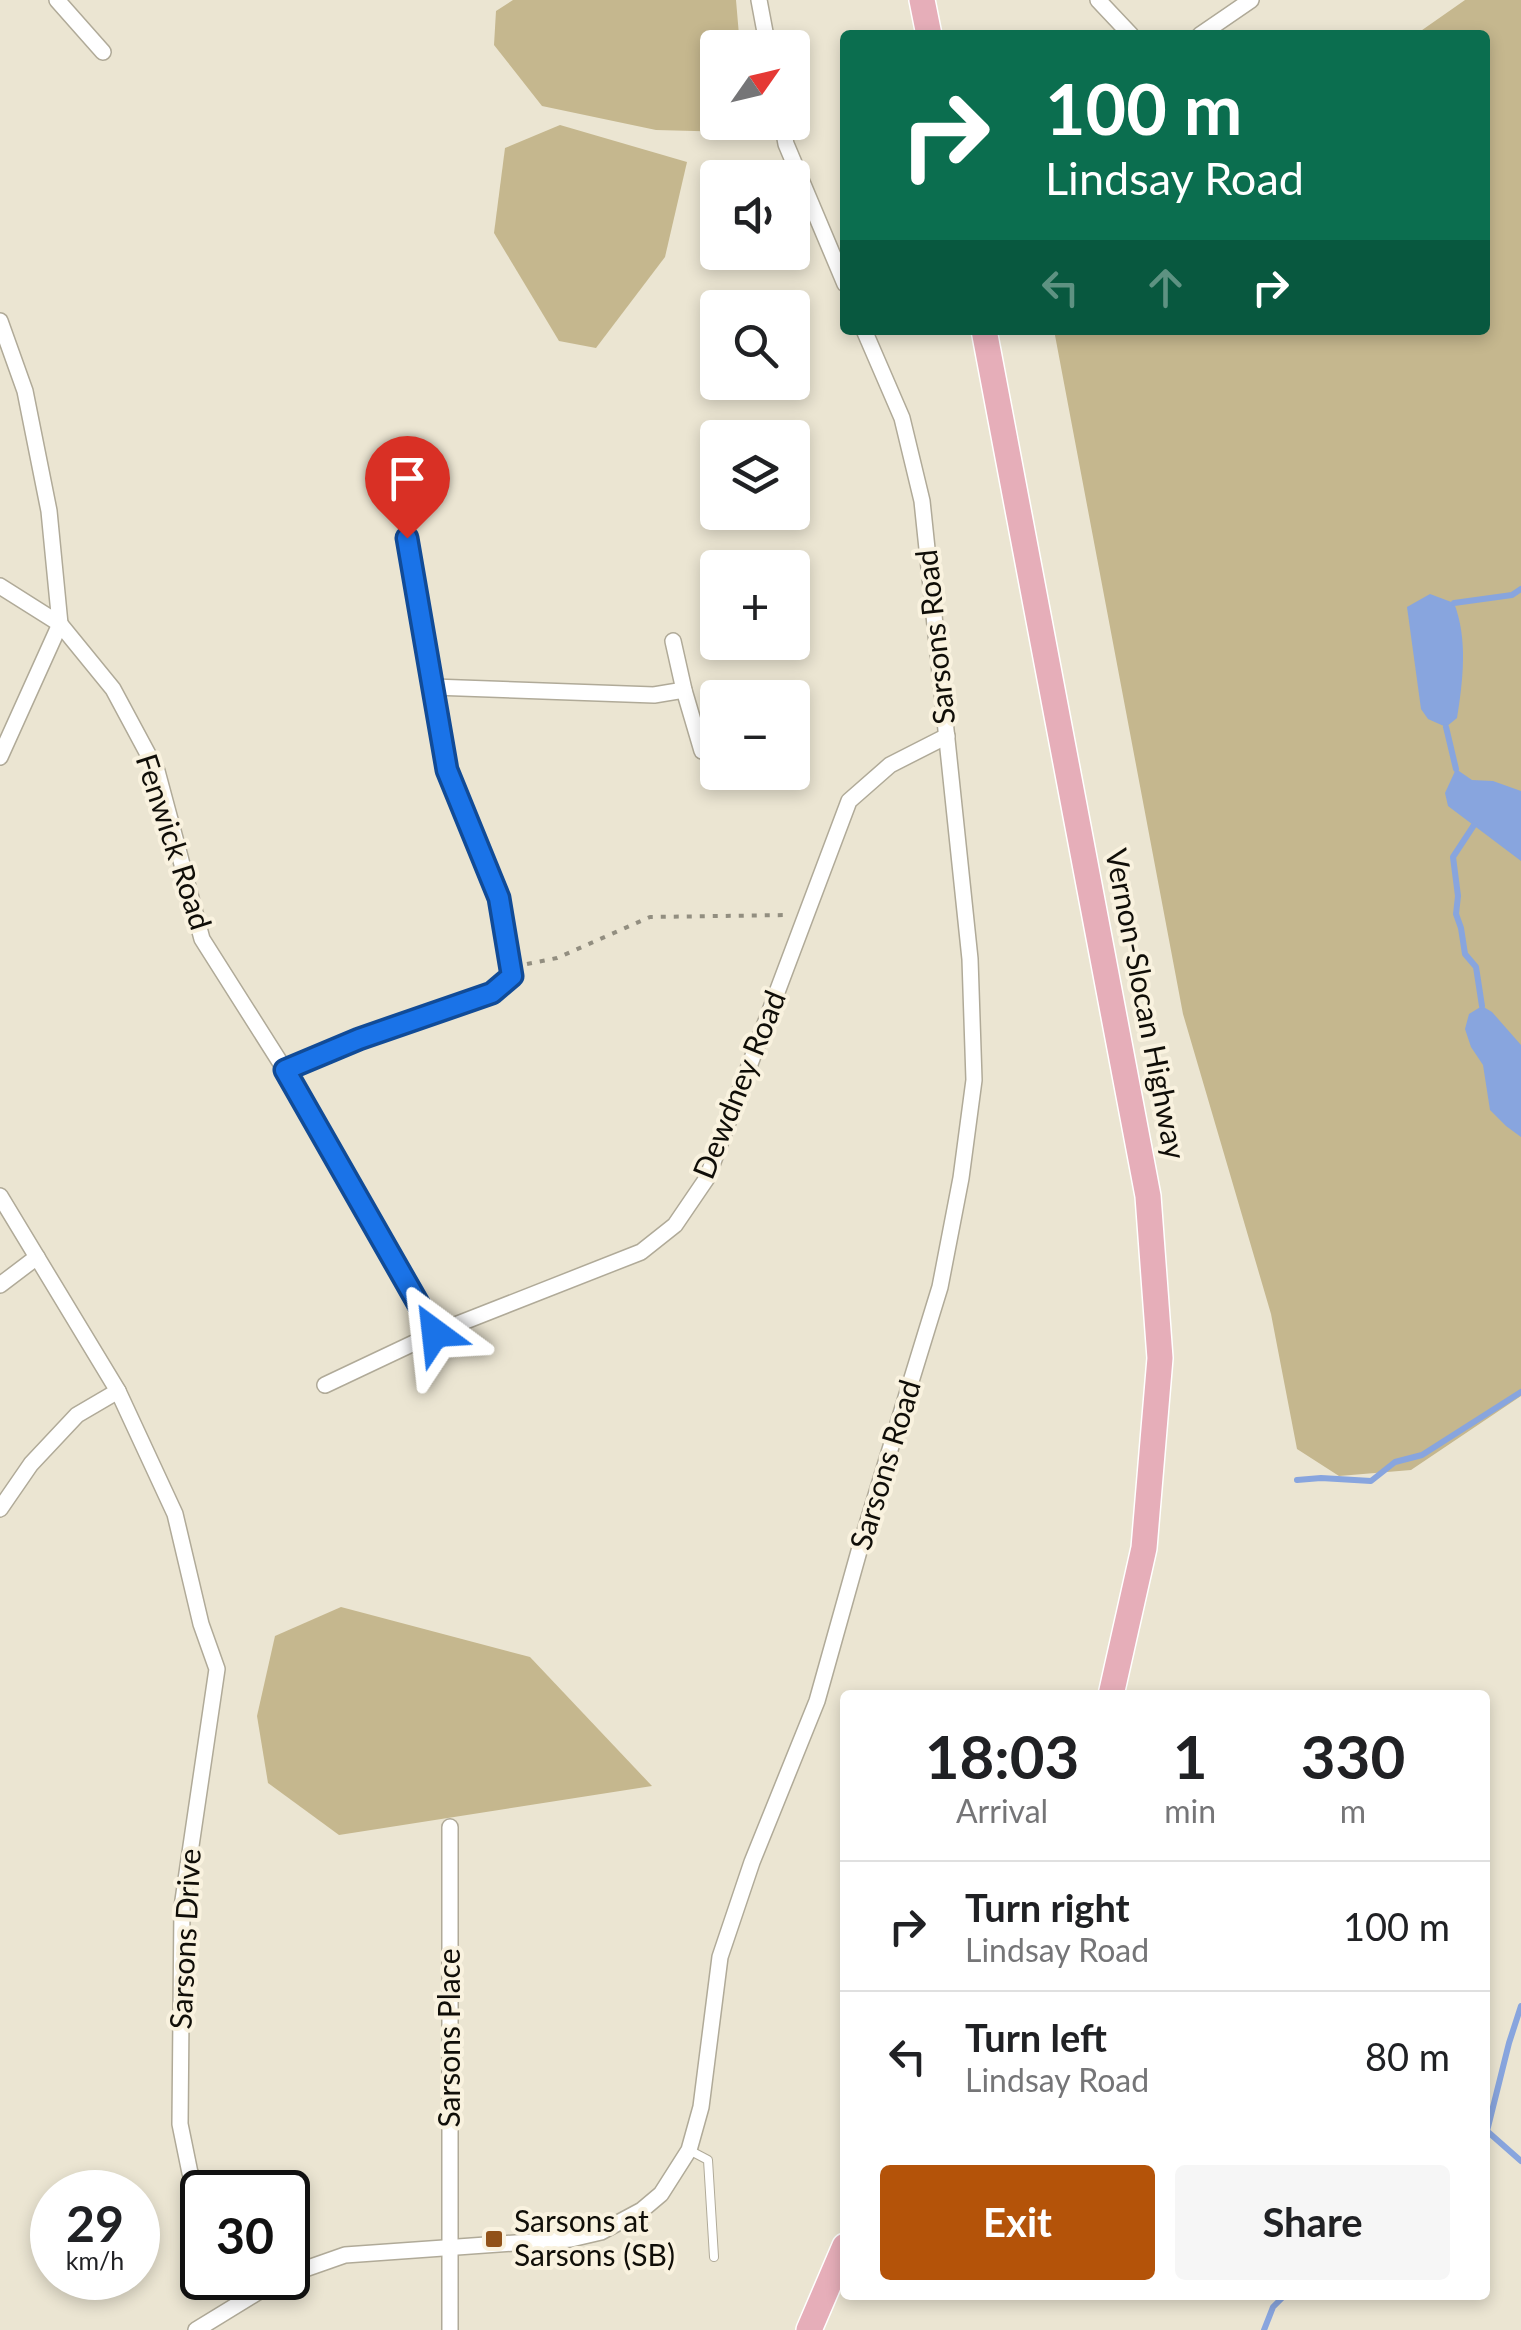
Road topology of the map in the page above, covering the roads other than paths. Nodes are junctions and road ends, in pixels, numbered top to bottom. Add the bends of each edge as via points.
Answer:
1 (57, 0) edge
2 (759, 0) edge
3 (922, 0) edge
4 (1098, 0) edge
5 (1251, 0) edge
6 (765, 30) edge
7 (928, 30) edge
8 (1126, 30) edge
9 (1207, 30) edge
10 (103, 52) dead end
11 (785, 140) edge
12 (840, 272) edge
13 (0, 321) edge
14 (866, 335) edge
15 (985, 335) edge
16 (407, 538) dead end
17 (0, 586) edge
18 (60, 624) junction
19 (673, 642) dead end
20 (434, 687) junction
21 (684, 690) junction
22 (947, 736) junction
23 (700, 743) edge
24 (0, 757) edge
25 (285, 1070) junction
26 (0, 1196) edge
27 (37, 1257) junction
28 (0, 1285) edge
29 (435, 1333) junction
30 (325, 1386) dead end
31 (118, 1391) junction
32 (0, 1509) edge
33 (1113, 1690) edge
34 (450, 1827) dead end
35 (689, 2150) junction
36 (189, 2170) edge
37 (450, 2248) junction
38 (714, 2257) dead end
39 (840, 2258) edge
40 (310, 2267) edge
41 (245, 2300) edge
42 (196, 2330) edge
43 (450, 2330) edge
44 (809, 2330) edge

1 - 10 street
2 - 6 street
3 - 7 main road
4 - 8 street
5 - 9 street
11 - 12 street
13 - 18 street via 25,391 46,494
14 - 22 street, Sarsons Road via 902,418 922,501
15 - 33 main road, Vernon-Slocan Highway via 1148,1196 1160,1358 1144,1548
16 - 20 street
17 - 18 street, Fenwick Road
18 - 24 street
18 - 25 street, Fenwick Road via 114,689 157,771 202,939
19 - 21 street
20 - 21 street via 654,695
20 - 25 street via 447,770 499,898 512,976 492,993
21 - 23 street
22 - 29 street, Dewdney Road via 890,766 849,801 707,1178 675,1226 641,1252
22 - 35 street, Sarsons Road via 970,958 974,1080 957,1196 940,1287 816,1701 720,1957 701,2107
25 - 29 street, Fenwick Road
26 - 27 street, Sarsons Drive
27 - 28 street
27 - 31 street, Sarsons Drive
29 - 30 street, Dewdney Road
31 - 32 street via 77,1415 30,1464
31 - 36 street, Sarsons Drive via 175,1514 217,1670 182,1907 180,2124
34 - 37 street, Sarsons Place
35 - 37 street, Sarsons Road via 661,2194 601,2232
35 - 38 lane via 708,2160
37 - 40 street, Sarsons Road via 345,2255
37 - 43 street, Sarsons Place
39 - 44 main road
41 - 42 street, Sarsons Road

